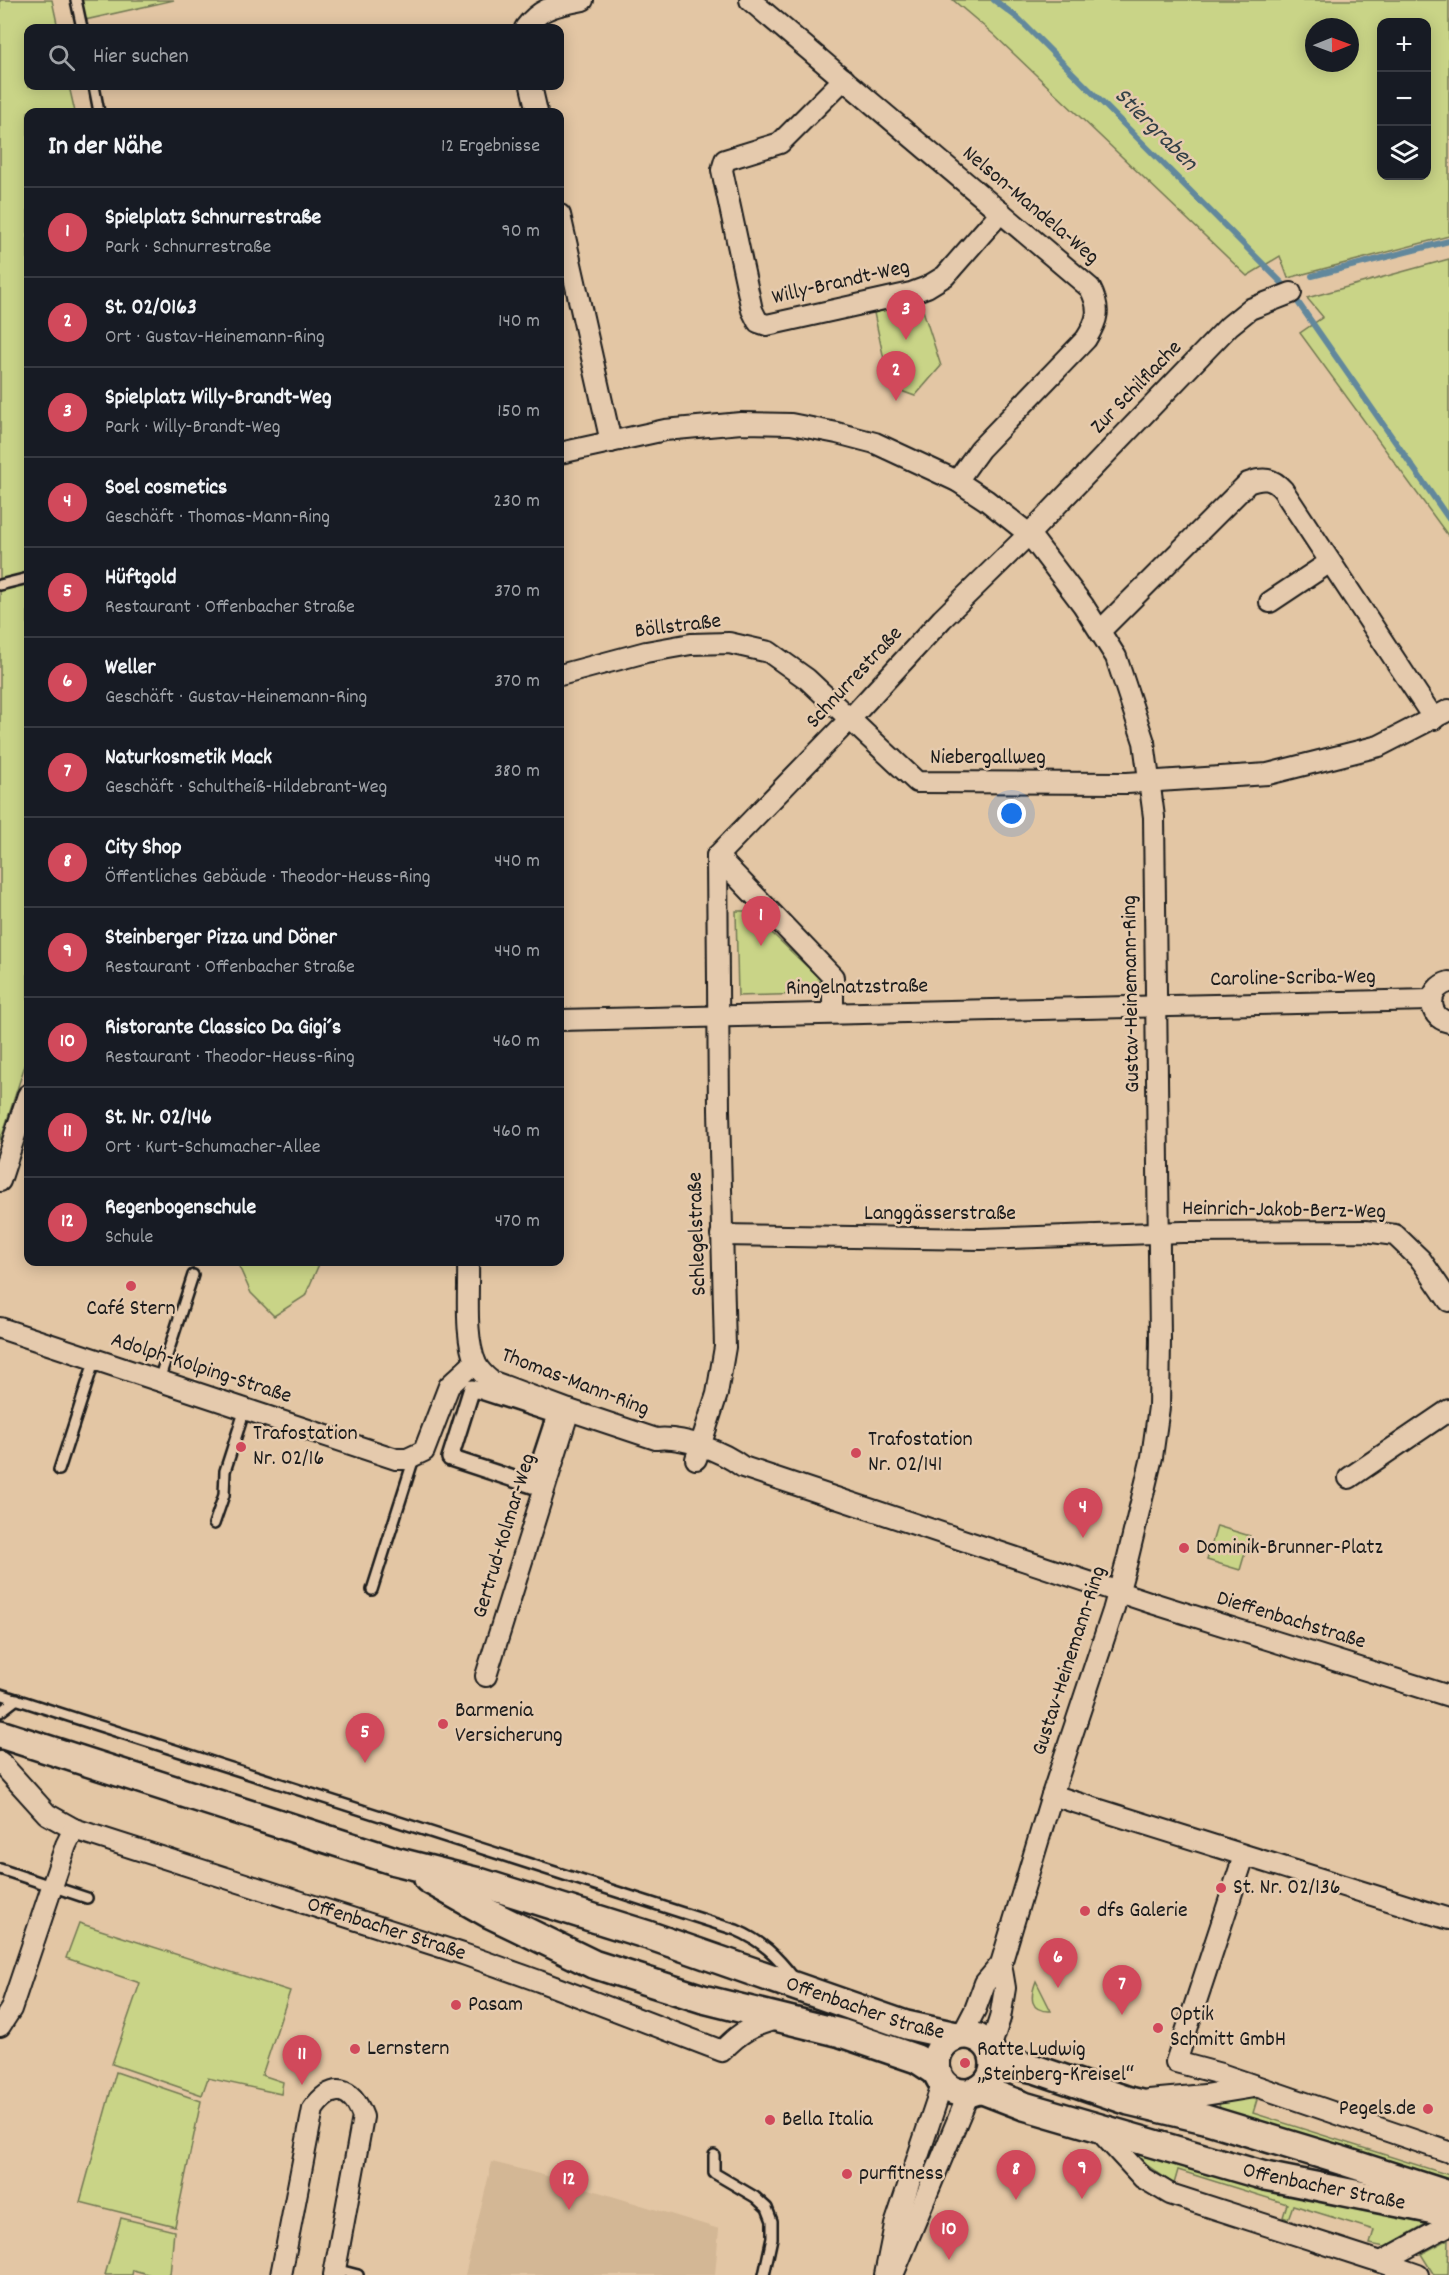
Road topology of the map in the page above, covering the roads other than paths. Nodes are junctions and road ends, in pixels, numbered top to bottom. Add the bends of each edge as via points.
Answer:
1 (76, 0) edge
2 (584, 0) edge
3 (750, 0) edge
4 (81, 24) edge
5 (528, 24) edge
6 (844, 79) junction
7 (95, 90) edge
8 (532, 90) edge
9 (98, 108) edge
10 (536, 108) edge
11 (1001, 212) junction
12 (564, 233) edge
13 (1292, 293) dead end
14 (611, 442) junction
15 (564, 452) edge
16 (957, 481) junction
17 (1029, 534) junction
18 (1330, 562) junction
19 (24, 579) edge
20 (0, 585) edge
21 (1270, 602) dead end
22 (1101, 630) junction
23 (564, 674) edge
24 (1442, 715) edge
25 (849, 720) junction
26 (1150, 781) junction
27 (717, 856) junction
28 (1449, 982) edge
29 (1431, 1000) junction
30 (1157, 1006) junction
31 (833, 1013) junction
32 (718, 1016) junction
33 (564, 1020) edge
34 (1449, 1022) edge
35 (24, 1107) edge
36 (0, 1181) edge
37 (1158, 1234) junction
38 (721, 1235) junction
39 (468, 1266) edge
40 (193, 1275) dead end
41 (1449, 1301) edge
42 (0, 1328) edge
43 (95, 1359) junction
44 (475, 1362) junction
45 (159, 1380) junction
46 (245, 1409) junction
47 (569, 1410) junction
48 (1449, 1410) edge
49 (699, 1453) junction
50 (414, 1457) junction
51 (59, 1470) dead end
52 (1349, 1478) dead end
53 (532, 1485) joint
54 (214, 1524) dead end
55 (372, 1590) dead end
56 (1119, 1592) junction
57 (486, 1676) dead end
58 (0, 1694) edge
59 (1449, 1696) edge
60 (17, 1699) junction
61 (0, 1712) edge
62 (0, 1734) edge
63 (0, 1762) edge
64 (1052, 1795) junction
65 (74, 1829) junction
66 (1244, 1856) junction
67 (395, 1861) junction
68 (0, 1869) edge
69 (52, 1886) junction
70 (87, 1898) dead end
71 (1449, 1919) edge
72 (1002, 1964) junction
73 (801, 1988) junction
74 (782, 2018) junction
75 (0, 2026) edge
76 (959, 2036) junction
77 (992, 2055) junction
78 (940, 2077) junction
79 (1254, 2087) junction
80 (974, 2091) junction
81 (1129, 2101) junction
82 (1096, 2127) junction
83 (1449, 2152) edge
84 (714, 2155) dead end
85 (1449, 2195) edge
86 (1449, 2213) edge
87 (1449, 2225) edge
88 (1381, 2262) junction
89 (334, 2272) edge
90 (281, 2275) edge
91 (358, 2275) edge
92 (764, 2275) edge
93 (885, 2275) edge
94 (893, 2275) edge
95 (1418, 2275) edge

1 - 4 lane
2 - 5 street via 545,9
3 - 6 street, Nelson-Mandela-Weg
6 - 11 street, Nelson-Mandela-Weg
6 - 11 street, Willy-Brandt-Weg via 780,143 725,160 722,170 752,310 758,322 767,325 927,287 945,276
7 - 9 lane
8 - 10 street
11 - 16 street, Nelson-Mandela-Weg via 1090,288 1097,301 1097,314 1086,339 980,449
12 - 14 street
13 - 17 street, Zur Schilflache via 1250,309 1229,326
14 - 15 street, Gustav-Heinemann-Ring
14 - 16 street, Gustav-Heinemann-Ring via 665,430 741,423 790,424 875,443
16 - 17 street, Gustav-Heinemann-Ring
17 - 22 street, Gustav-Heinemann-Ring
17 - 25 street, Schnurrestraße via 942,619
18 - 21 street
18 - 22 street via 1276,482 1257,479 1248,483
18 - 24 street
19 - 20 lane
22 - 26 street, Gustav-Heinemann-Ring via 1116,657 1144,742
23 - 25 street, Böllstraße via 646,652 691,644 729,643 769,651
24 - 26 street, Niebergallweg via 1379,746 1268,774
25 - 26 street, Niebergallweg via 917,782
25 - 27 street, Schnurrestraße
26 - 30 street, Gustav-Heinemann-Ring
27 - 31 street via 833,977
27 - 32 street
28 - 29 street via 1439,986
29 - 30 street, Caroline-Scriba-Weg
29 - 34 street via 1437,1016
30 - 31 street, Ringelnatzstraße
30 - 37 street, Gustav-Heinemann-Ring
31 - 32 street, Ringelnatzstraße
32 - 33 street, Ringelnatzstraße
32 - 38 street, Schlegelstraße
35 - 36 street
37 - 38 street, Langgässerstraße via 981,1239
37 - 41 street, Heinrich-Jakob-Berz-Weg via 1365,1231 1395,1235 1421,1260
37 - 56 street, Gustav-Heinemann-Ring via 1159,1407 1152,1457
38 - 49 street, Schlegelstraße via 726,1347
39 - 44 street, Thomas-Mann-Ring via 470,1336
40 - 45 lane
42 - 43 street, Adolph-Kolping-Straße
43 - 45 street, Adolph-Kolping-Straße
43 - 51 lane
44 - 47 street, Thomas-Mann-Ring via 491,1381
44 - 50 street via 449,1386 430,1440 424,1451
45 - 46 street, Adolph-Kolping-Straße
46 - 50 street, Adolph-Kolping-Straße via 396,1459
46 - 54 lane via 225,1471 224,1494
47 - 49 street, Thomas-Mann-Ring via 656,1439 668,1450
47 - 57 street, Gertrud-Kolmar-Weg
48 - 52 street
49 - 56 street, Thomas-Mann-Ring via 726,1469 743,1467
50 - 55 lane
53 - 53 street via 450,1458 472,1388 555,1415
56 - 59 street, Dieffenbachstraße
56 - 64 street, Gustav-Heinemann-Ring
58 - 60 lane
60 - 61 lane
60 - 73 lane via 736,1930 756,1939
62 - 67 main road, Offenbacher Straße
63 - 65 street, Offenbacher Straße via 47,1814
64 - 66 street
64 - 72 street, Gustav-Heinemann-Ring
65 - 69 street
65 - 74 street, Offenbacher Straße via 464,1954 722,2052 738,2034
66 - 71 street
66 - 79 street, Offenbacher Straße via 1176,2062
67 - 73 main road, Offenbacher Straße via 479,1882
67 - 74 main road, Offenbacher Straße via 488,1913 593,1964 703,1999
68 - 69 lane
69 - 70 lane
69 - 75 street via 11,2009
72 - 76 street, Gustav-Heinemann-Ring via 985,1983
72 - 77 street, Gustav-Heinemann-Ring via 1005,1988
73 - 76 main road, Offenbacher Straße via 906,2025
74 - 78 main road, Offenbacher Straße via 917,2059
76 - 77 main road, Offenbacher Straße via 976,2037
76 - 78 main road, Offenbacher Straße via 940,2049
77 - 80 main road via 992,2076
77 - 81 main road, Offenbacher Straße
78 - 80 main road, Offenbacher Straße via 954,2091
78 - 93 street via 895,2225
79 - 81 street, Offenbacher Straße
79 - 83 street, Offenbacher Straße
80 - 82 main road, Offenbacher Straße
80 - 94 street
81 - 85 main road, Offenbacher Straße via 1216,2123
82 - 86 main road, Offenbacher Straße via 1265,2176
82 - 88 street, Offenbacher Straße via 1143,2178 1170,2194
84 - 92 lane via 714,2173 767,2208 772,2238
87 - 88 street, Offenbacher Straße
88 - 95 street
89 - 90 street via 363,2118 357,2103 345,2092 335,2091 321,2097 313,2109
89 - 91 lane

